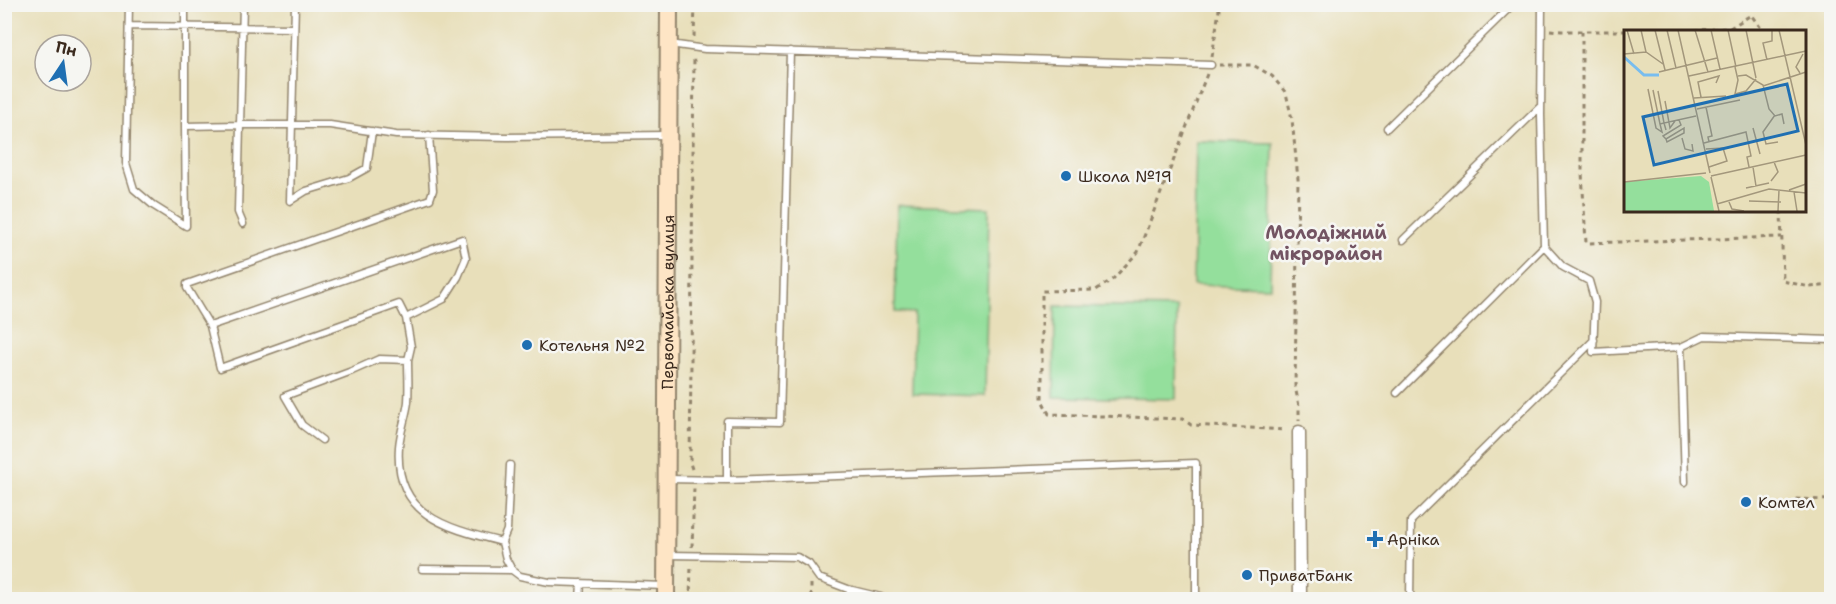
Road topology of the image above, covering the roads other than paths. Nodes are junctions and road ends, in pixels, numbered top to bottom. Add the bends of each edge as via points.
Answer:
1 (129, 4) edge
2 (185, 4) edge
3 (243, 4) edge
4 (295, 4) edge
5 (669, 4) edge
6 (1513, 4) edge
7 (1542, 4) edge
8 (129, 26) junction
9 (185, 27) junction
10 (243, 28) junction
11 (294, 28) junction
12 (669, 44) junction
13 (790, 51) junction
14 (1211, 65) road end
15 (1541, 106) junction
16 (240, 125) junction
17 (292, 125) junction
18 (185, 126) junction
19 (1387, 128) dead end
20 (372, 131) junction
21 (429, 135) junction
22 (668, 135) junction
23 (243, 224) dead end
24 (1403, 240) dead end
25 (1544, 246) junction
26 (406, 318) junction
27 (210, 326) junction
28 (1594, 340) junction
29 (1832, 340) edge
30 (1681, 347) junction
31 (408, 360) junction
32 (1397, 393) dead end
33 (1299, 432) road end
34 (322, 440) dead end
35 (510, 465) dead end
36 (667, 479) junction
37 (727, 480) junction
38 (1685, 482) dead end
39 (502, 542) junction
40 (666, 555) junction
41 (422, 569) dead end
42 (512, 570) junction
43 (581, 583) junction
44 (666, 593) edge
45 (580, 600) edge
46 (883, 600) edge
47 (1196, 600) edge
48 (1300, 600) edge
49 (1410, 600) edge

1 - 8 lane
2 - 9 lane
3 - 10 lane
4 - 11 lane
5 - 12 main road, Первомайська вулиця
6 - 19 lane
7 - 15 lane
8 - 9 lane
8 - 18 lane via 126,163 134,189 186,226
9 - 10 lane
9 - 18 lane
10 - 11 lane
10 - 16 lane
11 - 17 lane
12 - 13 lane
12 - 22 main road, Первомайська вулиця
13 - 14 lane
13 - 37 lane via 780,422 727,421
15 - 24 lane
15 - 25 lane
16 - 17 lane
16 - 18 lane
16 - 23 lane via 238,212
17 - 20 lane
17 - 20 lane via 290,201 367,168
20 - 21 lane
21 - 22 lane
21 - 27 lane via 433,190 430,199 187,284
22 - 36 main road, Первомайська вулиця
25 - 28 lane via 1563,267 1589,281 1595,302
25 - 32 lane
26 - 27 lane via 399,304 220,368
26 - 27 lane via 444,299 466,258 462,239
26 - 31 lane via 411,347
28 - 30 lane via 1593,352
28 - 49 lane via 1411,520
29 - 30 lane via 1704,336
30 - 38 lane
31 - 34 lane via 379,359 285,396 302,425
31 - 39 lane via 408,400 399,447 400,481 412,503 429,517 464,533
33 - 48 street
35 - 39 lane via 507,530
36 - 37 lane
36 - 40 main road, Первомайська вулиця
37 - 47 lane via 1196,463
39 - 42 lane
40 - 44 main road, Первомайська вулиця
40 - 46 lane via 797,557 809,564 819,578
41 - 42 lane
42 - 43 lane via 520,576 549,582
43 - 44 lane
43 - 45 lane

